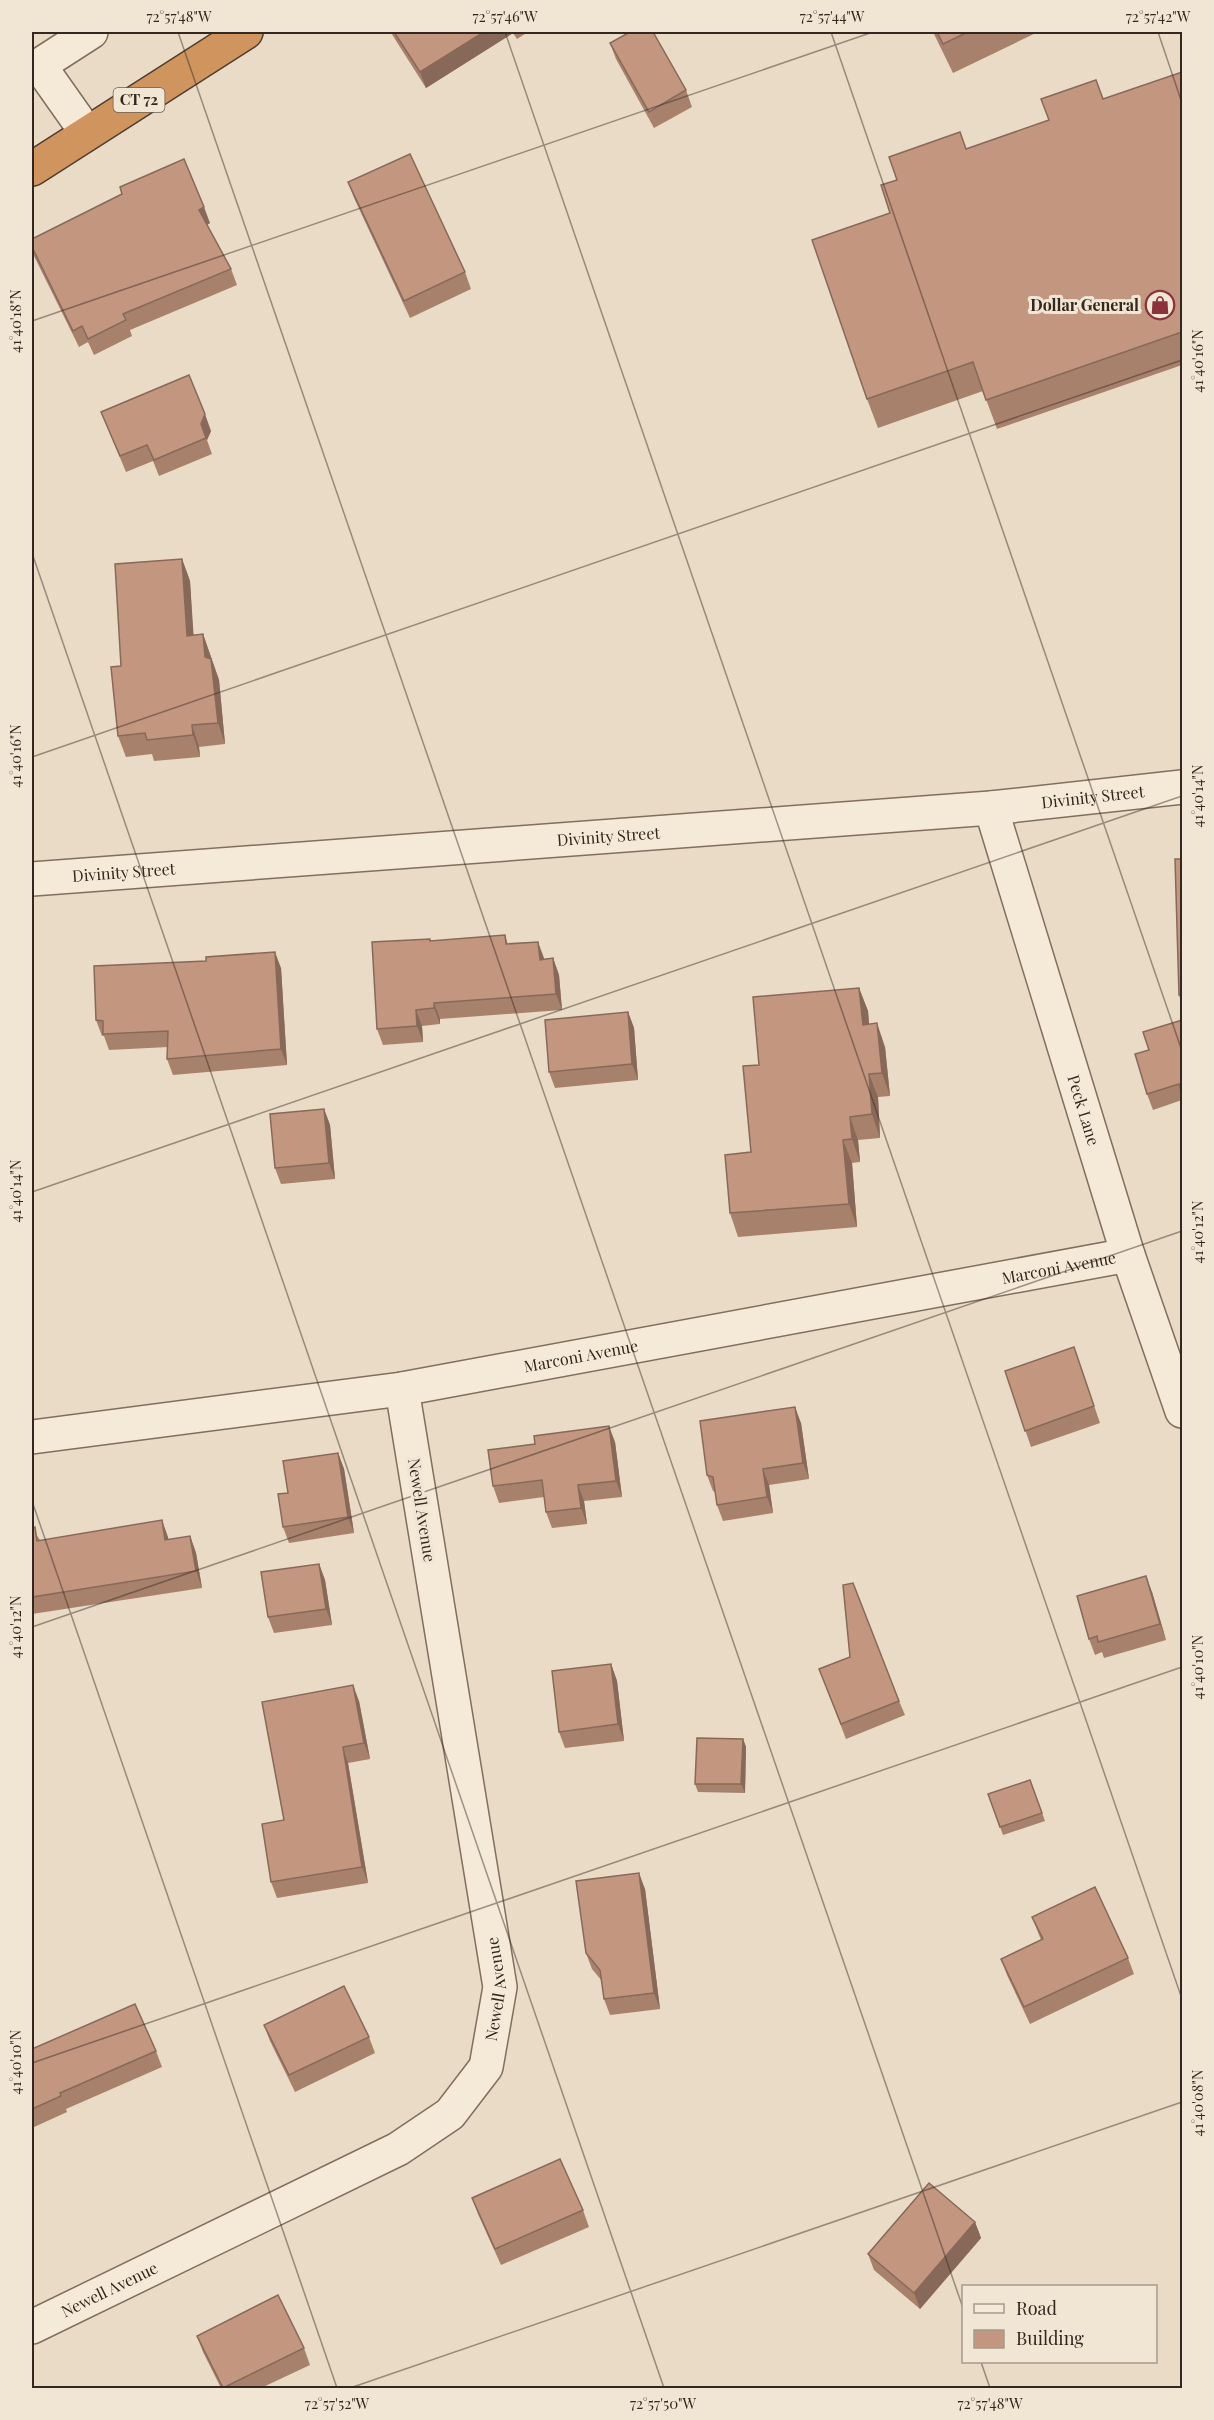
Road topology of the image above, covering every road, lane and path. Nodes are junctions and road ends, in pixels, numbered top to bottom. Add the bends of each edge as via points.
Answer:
1 (91, 32) edge
2 (246, 32) edge
3 (35, 67) edge
4 (87, 133) junction
5 (32, 169) edge
6 (1182, 787) edge
7 (991, 808) junction
8 (32, 879) edge
9 (1128, 1255) junction
10 (402, 1389) junction
11 (1182, 1411) edge
12 (32, 1437) edge
13 (32, 2327) edge

1 - 3 street
2 - 4 highway, CT 72
3 - 4 street
4 - 5 highway, CT 72
6 - 7 street, Divinity Street
7 - 8 street, Divinity Street
7 - 9 street, Peck Lane
9 - 10 street, Marconi Avenue
9 - 11 street, Peck Lane
10 - 12 street, Marconi Avenue
10 - 13 street, Newell Avenue via 500,1987 486,2067 450,2114 398,2149

